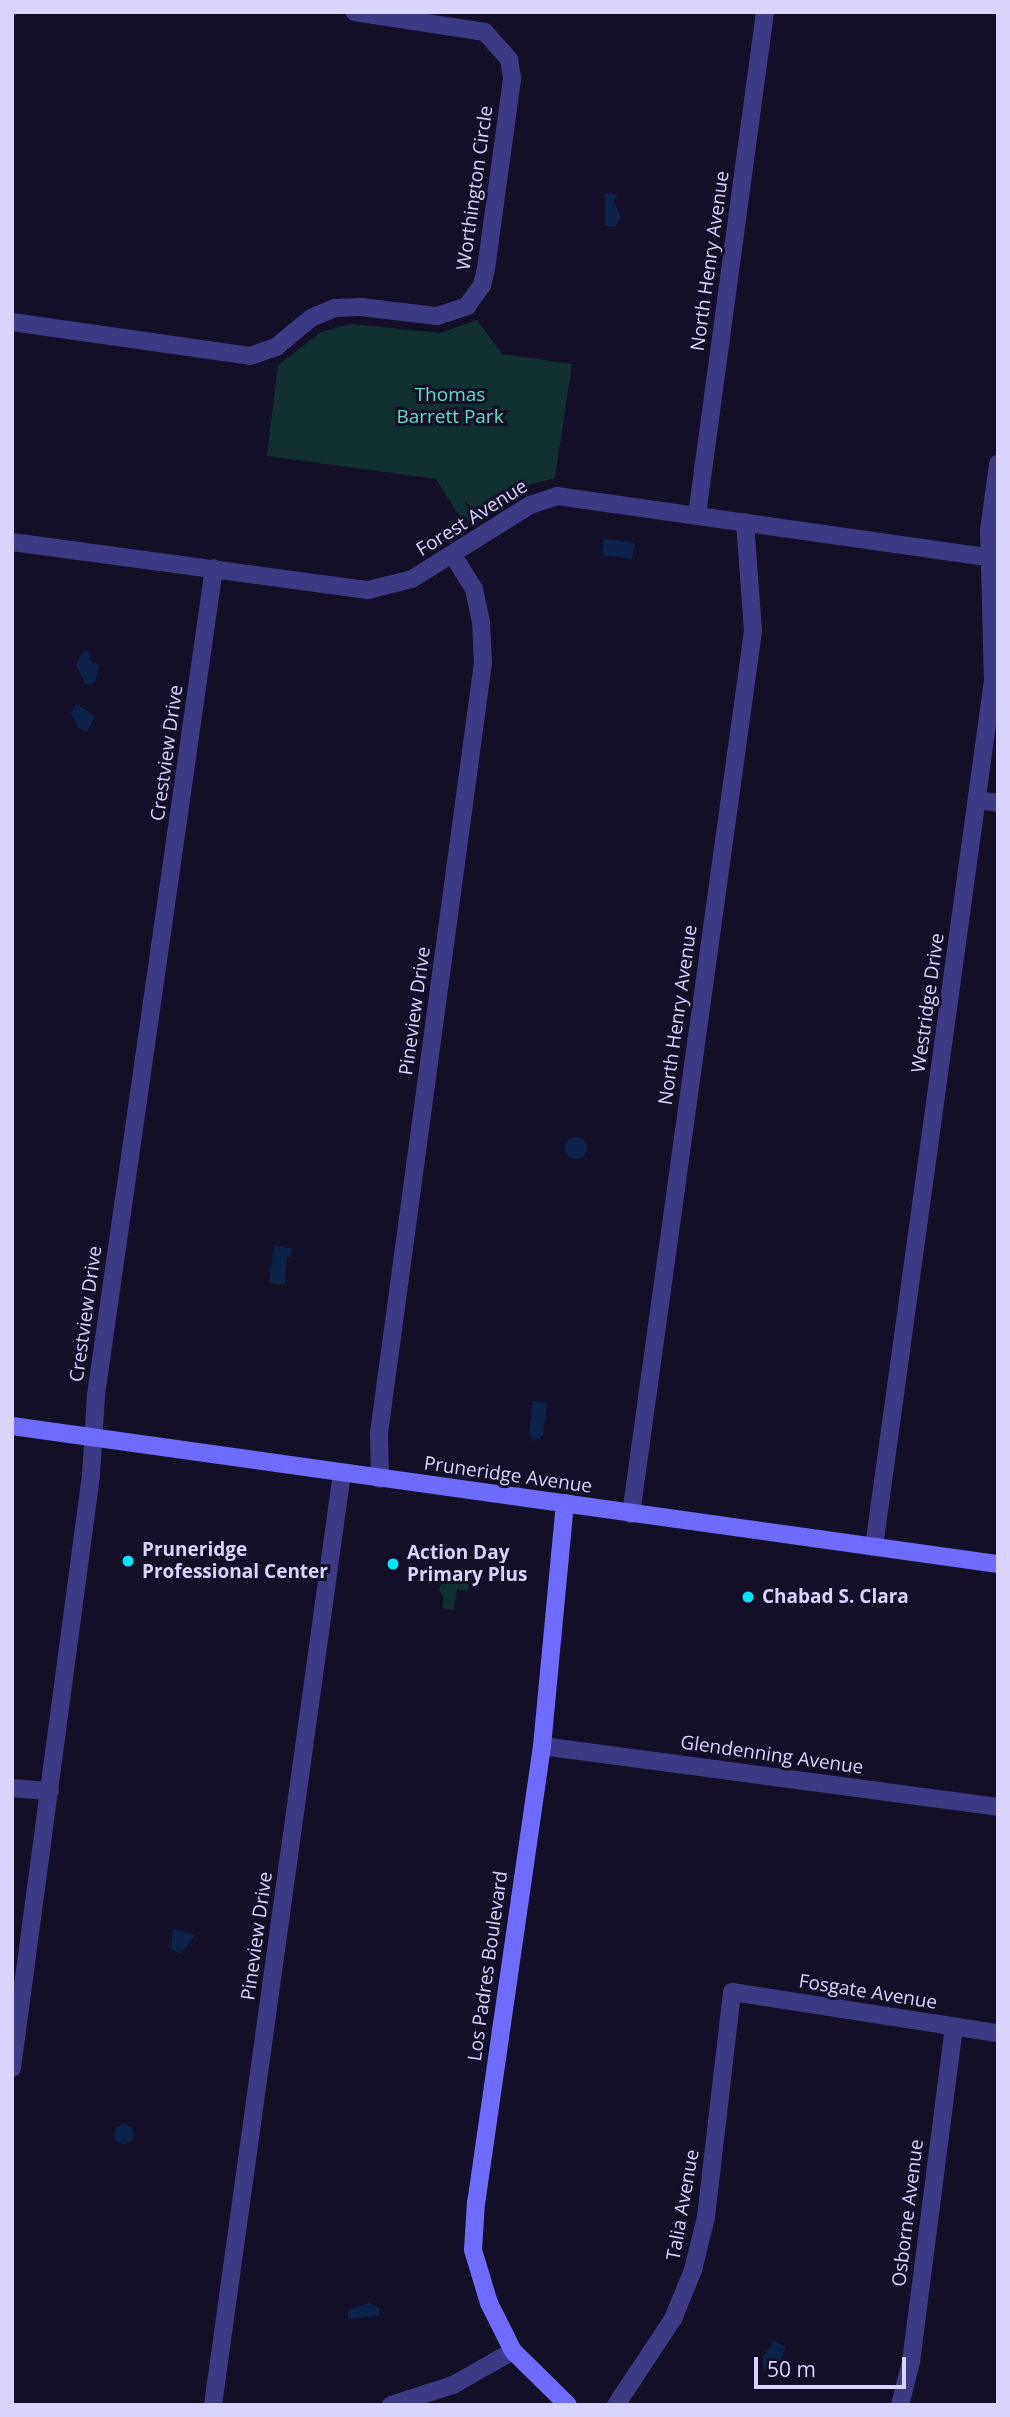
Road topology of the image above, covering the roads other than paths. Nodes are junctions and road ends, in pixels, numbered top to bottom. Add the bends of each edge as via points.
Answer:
1 (355, 12) edge
2 (765, 12) edge
3 (12, 323) edge
4 (998, 464) edge
5 (697, 515) junction
6 (745, 522) junction
7 (12, 542) edge
8 (453, 556) junction
9 (994, 559) edge
10 (214, 568) junction
11 (978, 800) junction
12 (998, 803) edge
13 (12, 1426) edge
14 (93, 1438) junction
15 (342, 1473) junction
16 (380, 1479) junction
17 (565, 1503) junction
18 (631, 1514) junction
19 (874, 1547) junction
20 (998, 1564) edge
21 (541, 1746) junction
22 (12, 1788) edge
23 (50, 1791) junction
24 (998, 1807) edge
25 (732, 1992) joint
26 (954, 2027) junction
27 (998, 2033) edge
28 (12, 2068) edge
29 (513, 2351) junction
30 (213, 2405) edge
31 (391, 2405) edge
32 (568, 2405) edge
33 (616, 2405) edge
34 (900, 2405) edge

1 - 3 street, Worthington Circle via 485,32 509,59 512,78 486,269 482,285 467,306 438,316 361,306 335,308 311,318 276,347 250,356
2 - 5 street, North Henry Avenue
4 - 9 street, Westridge Drive via 989,530
5 - 6 street, Forest Avenue
5 - 8 street, Forest Avenue via 543,498
6 - 9 street, Forest Avenue
6 - 18 street, North Henry Avenue via 753,631
7 - 10 street, Forest Avenue
8 - 10 street, Forest Avenue via 412,579 368,590
8 - 16 street, Pineview Drive via 474,589 482,663 379,1433
9 - 11 street, Westridge Drive via 993,681
10 - 14 street, Crestview Drive
11 - 12 street
11 - 19 street, Westridge Drive
13 - 14 main road, Pruneridge Avenue
14 - 15 main road, Pruneridge Avenue
14 - 23 street, Crestview Drive
15 - 16 main road, Pruneridge Avenue
15 - 30 street, Pineview Drive
16 - 17 main road, Pruneridge Avenue
17 - 18 main road, Pruneridge Avenue
17 - 21 main road, Los Padres Boulevard
18 - 19 main road, Pruneridge Avenue
19 - 20 main road, Pruneridge Avenue
21 - 24 street, Glendenning Avenue
21 - 29 main road, Los Padres Boulevard via 474,2227 473,2250 489,2303
22 - 23 street
23 - 28 street, Crestview Drive
25 - 26 street, Fosgate Avenue
25 - 33 street, Talia Avenue via 706,2217 693,2270 674,2319
26 - 27 street, Fosgate Avenue
26 - 34 street, Osborne Avenue via 911,2362
29 - 31 street via 453,2385
29 - 32 main road, Los Padres Boulevard

